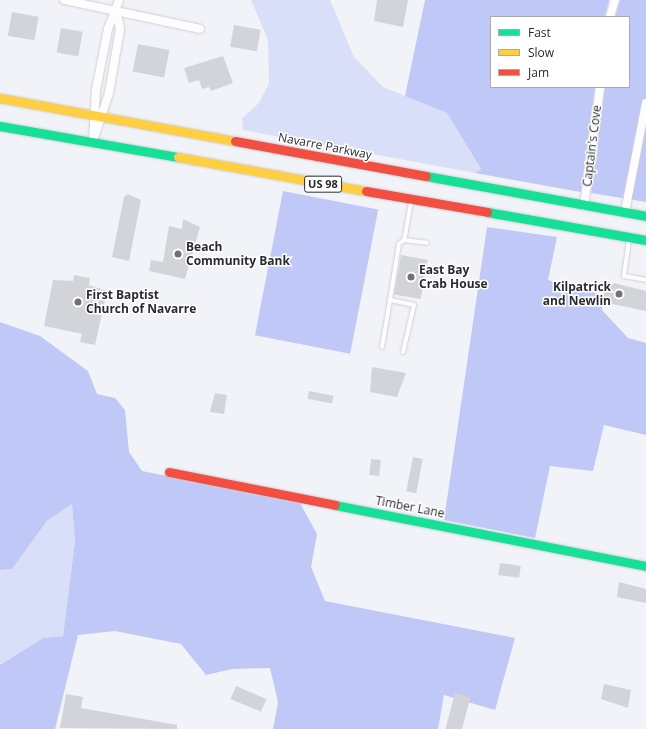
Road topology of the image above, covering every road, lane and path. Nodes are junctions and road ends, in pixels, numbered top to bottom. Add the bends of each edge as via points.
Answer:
1 (64, 0) edge
2 (119, 0) edge
3 (614, 0) edge
4 (117, 13) junction
5 (610, 16) edge
6 (200, 29) dead end
7 (600, 88) edge
8 (0, 98) edge
9 (646, 103) edge
10 (97, 115) junction
11 (0, 126) edge
12 (93, 142) junction
13 (411, 200) junction
14 (584, 206) junction
15 (625, 212) junction
16 (646, 216) edge
17 (629, 238) junction
18 (404, 240) junction
19 (646, 240) edge
20 (427, 243) dead end
21 (646, 280) edge
22 (390, 300) junction
23 (382, 347) dead end
24 (403, 352) dead end
25 (168, 472) dead end
26 (646, 566) edge

1 - 4 street
2 - 4 street
3 - 5 street
4 - 6 street
4 - 10 street via 108,29
4 - 10 street via 120,29
7 - 14 street, Captain's Cove
8 - 10 main road, Navarre Parkway / US 98
9 - 15 street
10 - 12 street
10 - 14 main road, Navarre Parkway / US 98
11 - 12 main road, US 98
12 - 13 main road, US 98
13 - 17 main road, US 98
13 - 18 lane
14 - 15 main road, Navarre Parkway / US 98
15 - 16 main road, Navarre Parkway / US 98
17 - 19 main road, US 98
17 - 21 lane via 624,276
18 - 20 lane
18 - 22 lane via 400,244
22 - 23 lane
22 - 24 lane via 414,305
25 - 26 main road, Timber Lane

